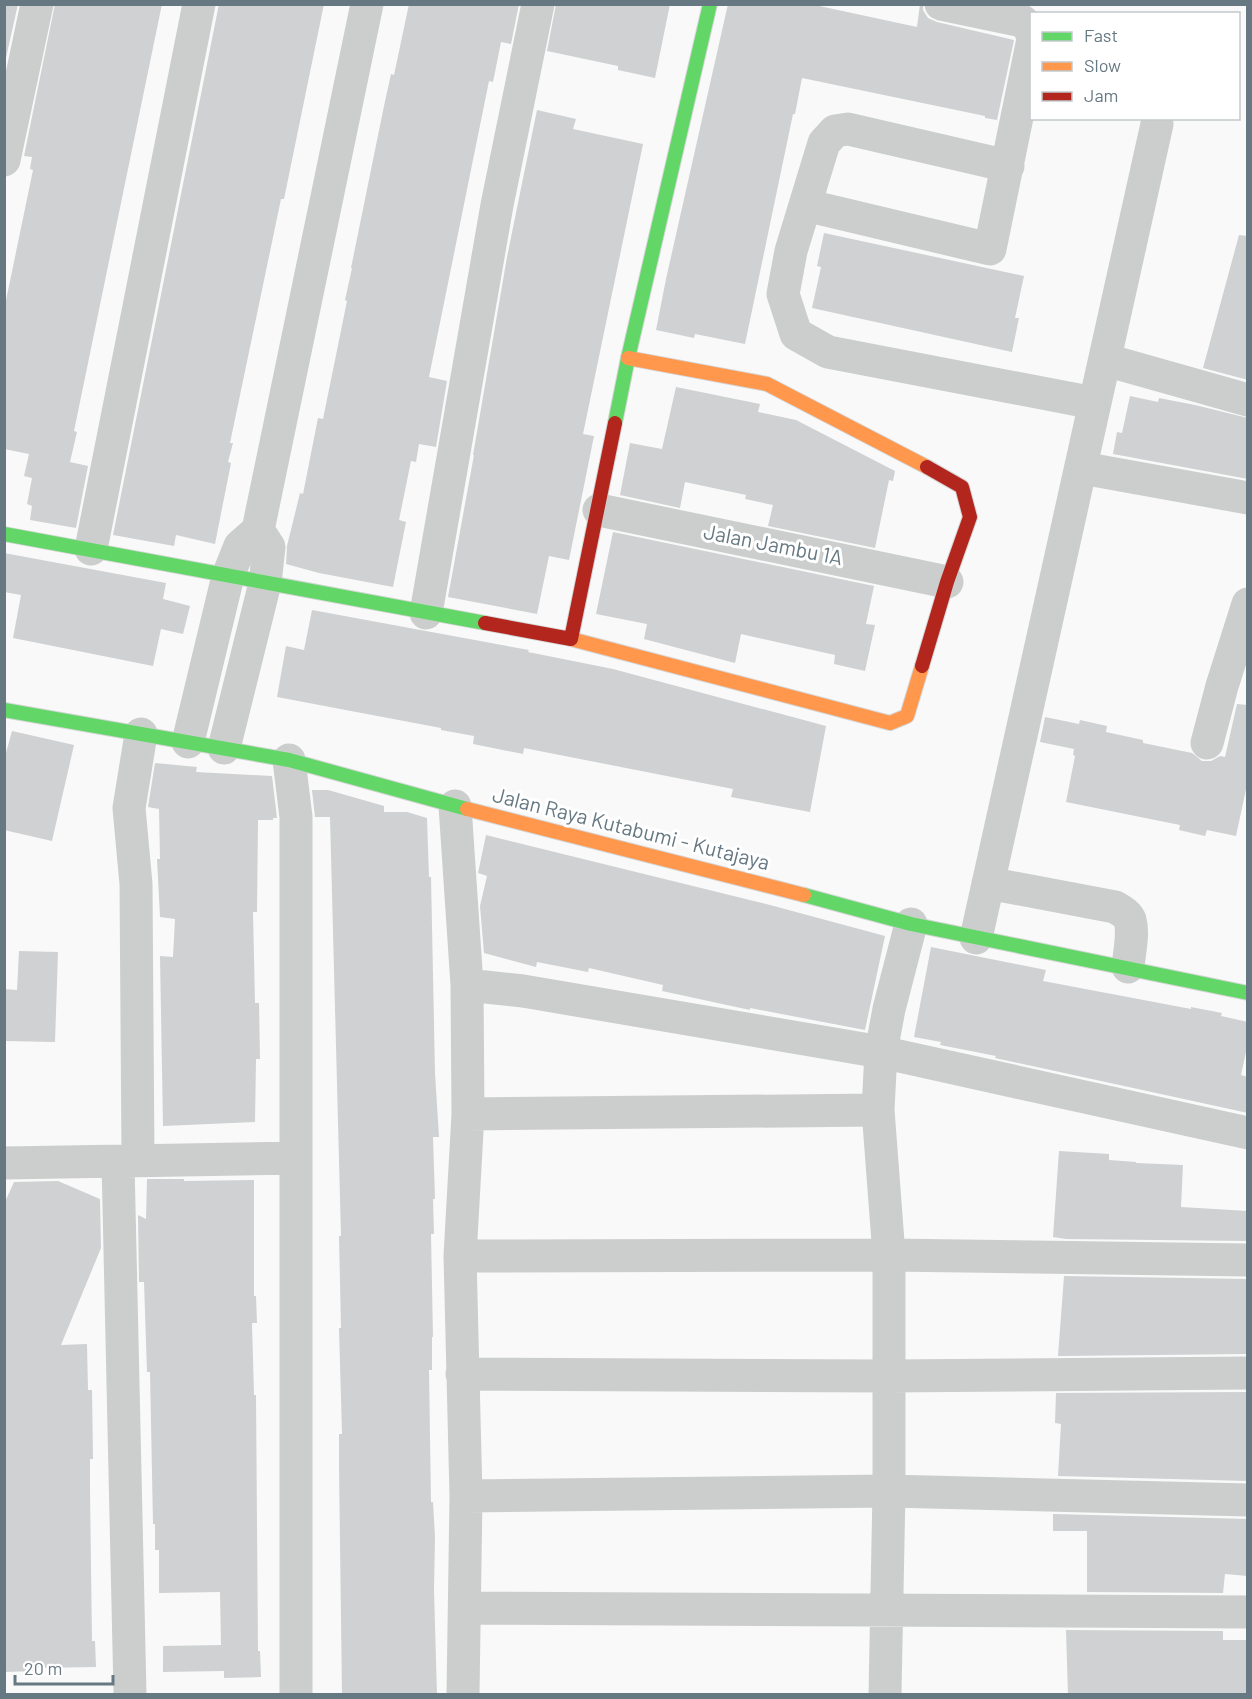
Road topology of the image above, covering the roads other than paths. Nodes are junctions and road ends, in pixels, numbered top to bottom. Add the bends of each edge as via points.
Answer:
1 (38, 4) edge
2 (199, 4) edge
3 (367, 4) edge
4 (538, 4) edge
5 (710, 4) edge
6 (941, 4) edge
7 (1030, 30) edge
8 (1030, 54) edge
9 (1157, 124) dead end
10 (4, 160) edge
11 (1008, 166) junction
12 (806, 205) junction
13 (628, 358) junction
14 (1106, 360) junction
15 (1248, 400) edge
16 (1094, 403) junction
17 (1082, 468) junction
18 (1248, 498) edge
19 (599, 510) junction
20 (258, 530) junction
21 (4, 534) edge
22 (91, 549) junction
23 (228, 576) junction
24 (946, 582) junction
25 (266, 583) junction
26 (1248, 604) edge
27 (426, 613) junction
28 (571, 639) junction
29 (4, 710) edge
30 (141, 734) junction
31 (188, 742) junction
32 (1208, 743) dead end
33 (224, 748) junction
34 (289, 760) junction
35 (455, 806) junction
36 (988, 883) junction
37 (911, 924) junction
38 (976, 938) junction
39 (1128, 967) junction
40 (467, 985) junction
41 (1248, 993) edge
42 (881, 1052) junction
43 (878, 1110) junction
44 (468, 1114) junction
45 (1248, 1133) edge
46 (296, 1158) junction
47 (128, 1161) junction
48 (4, 1163) edge
49 (889, 1255) junction
50 (460, 1256) junction
51 (1248, 1260) edge
52 (1248, 1373) edge
53 (462, 1374) junction
54 (888, 1376) junction
55 (889, 1491) junction
56 (466, 1496) junction
57 (1248, 1500) edge
58 (465, 1608) junction
59 (886, 1611) junction
60 (1248, 1612) edge
61 (130, 1695) edge
62 (296, 1695) edge
63 (463, 1695) edge
64 (885, 1695) edge

1 - 10 street
2 - 22 street
3 - 20 street
4 - 27 street via 497,205
5 - 13 street
6 - 7 street via 1022,21
8 - 11 street
9 - 14 street
11 - 12 street via 848,129 835,130 824,143
11 - 12 street via 990,249
12 - 16 street via 790,251 783,294 796,334 828,352
13 - 19 street
13 - 24 street via 767,384 962,487 970,517
14 - 15 street
14 - 16 street
16 - 17 street
17 - 18 street
17 - 36 street
19 - 24 street, Jalan Jambu 1A
19 - 28 street
20 - 23 street via 240,546
20 - 25 street via 269,547
21 - 22 street
22 - 23 street
23 - 25 street
23 - 31 street
24 - 28 street via 907,716 890,723
25 - 27 street
25 - 33 street
26 - 32 street
27 - 28 street
29 - 30 street, Jalan Raya Kutabumi - Kutajaya
30 - 31 street, Jalan Raya Kutabumi - Kutajaya
30 - 47 street via 129,808 136,884
31 - 33 street, Jalan Raya Kutabumi - Kutajaya
33 - 34 street, Jalan Raya Kutabumi - Kutajaya
34 - 35 street, Jalan Raya Kutabumi - Kutajaya
34 - 46 street via 296,817
35 - 37 street, Jalan Raya Kutabumi - Kutajaya
35 - 40 street
36 - 38 street
36 - 39 street via 1115,907 1130,920
37 - 38 street, Jalan Raya Kutabumi - Kutajaya
37 - 42 street
38 - 39 street, Jalan Raya Kutabumi - Kutajaya
39 - 41 street, Jalan Raya Kutabumi - Kutajaya
40 - 42 street via 523,991
40 - 44 street
42 - 43 street
42 - 45 street
43 - 44 street
43 - 49 street
44 - 50 street
46 - 47 street
46 - 62 street
47 - 48 street
47 - 61 street
49 - 50 street
49 - 51 street
49 - 54 street
50 - 53 street
52 - 54 street
53 - 54 street
53 - 56 street
54 - 55 street
55 - 56 street
55 - 57 street
55 - 59 street
56 - 58 street
58 - 59 street
58 - 63 street
59 - 60 street
59 - 64 street

